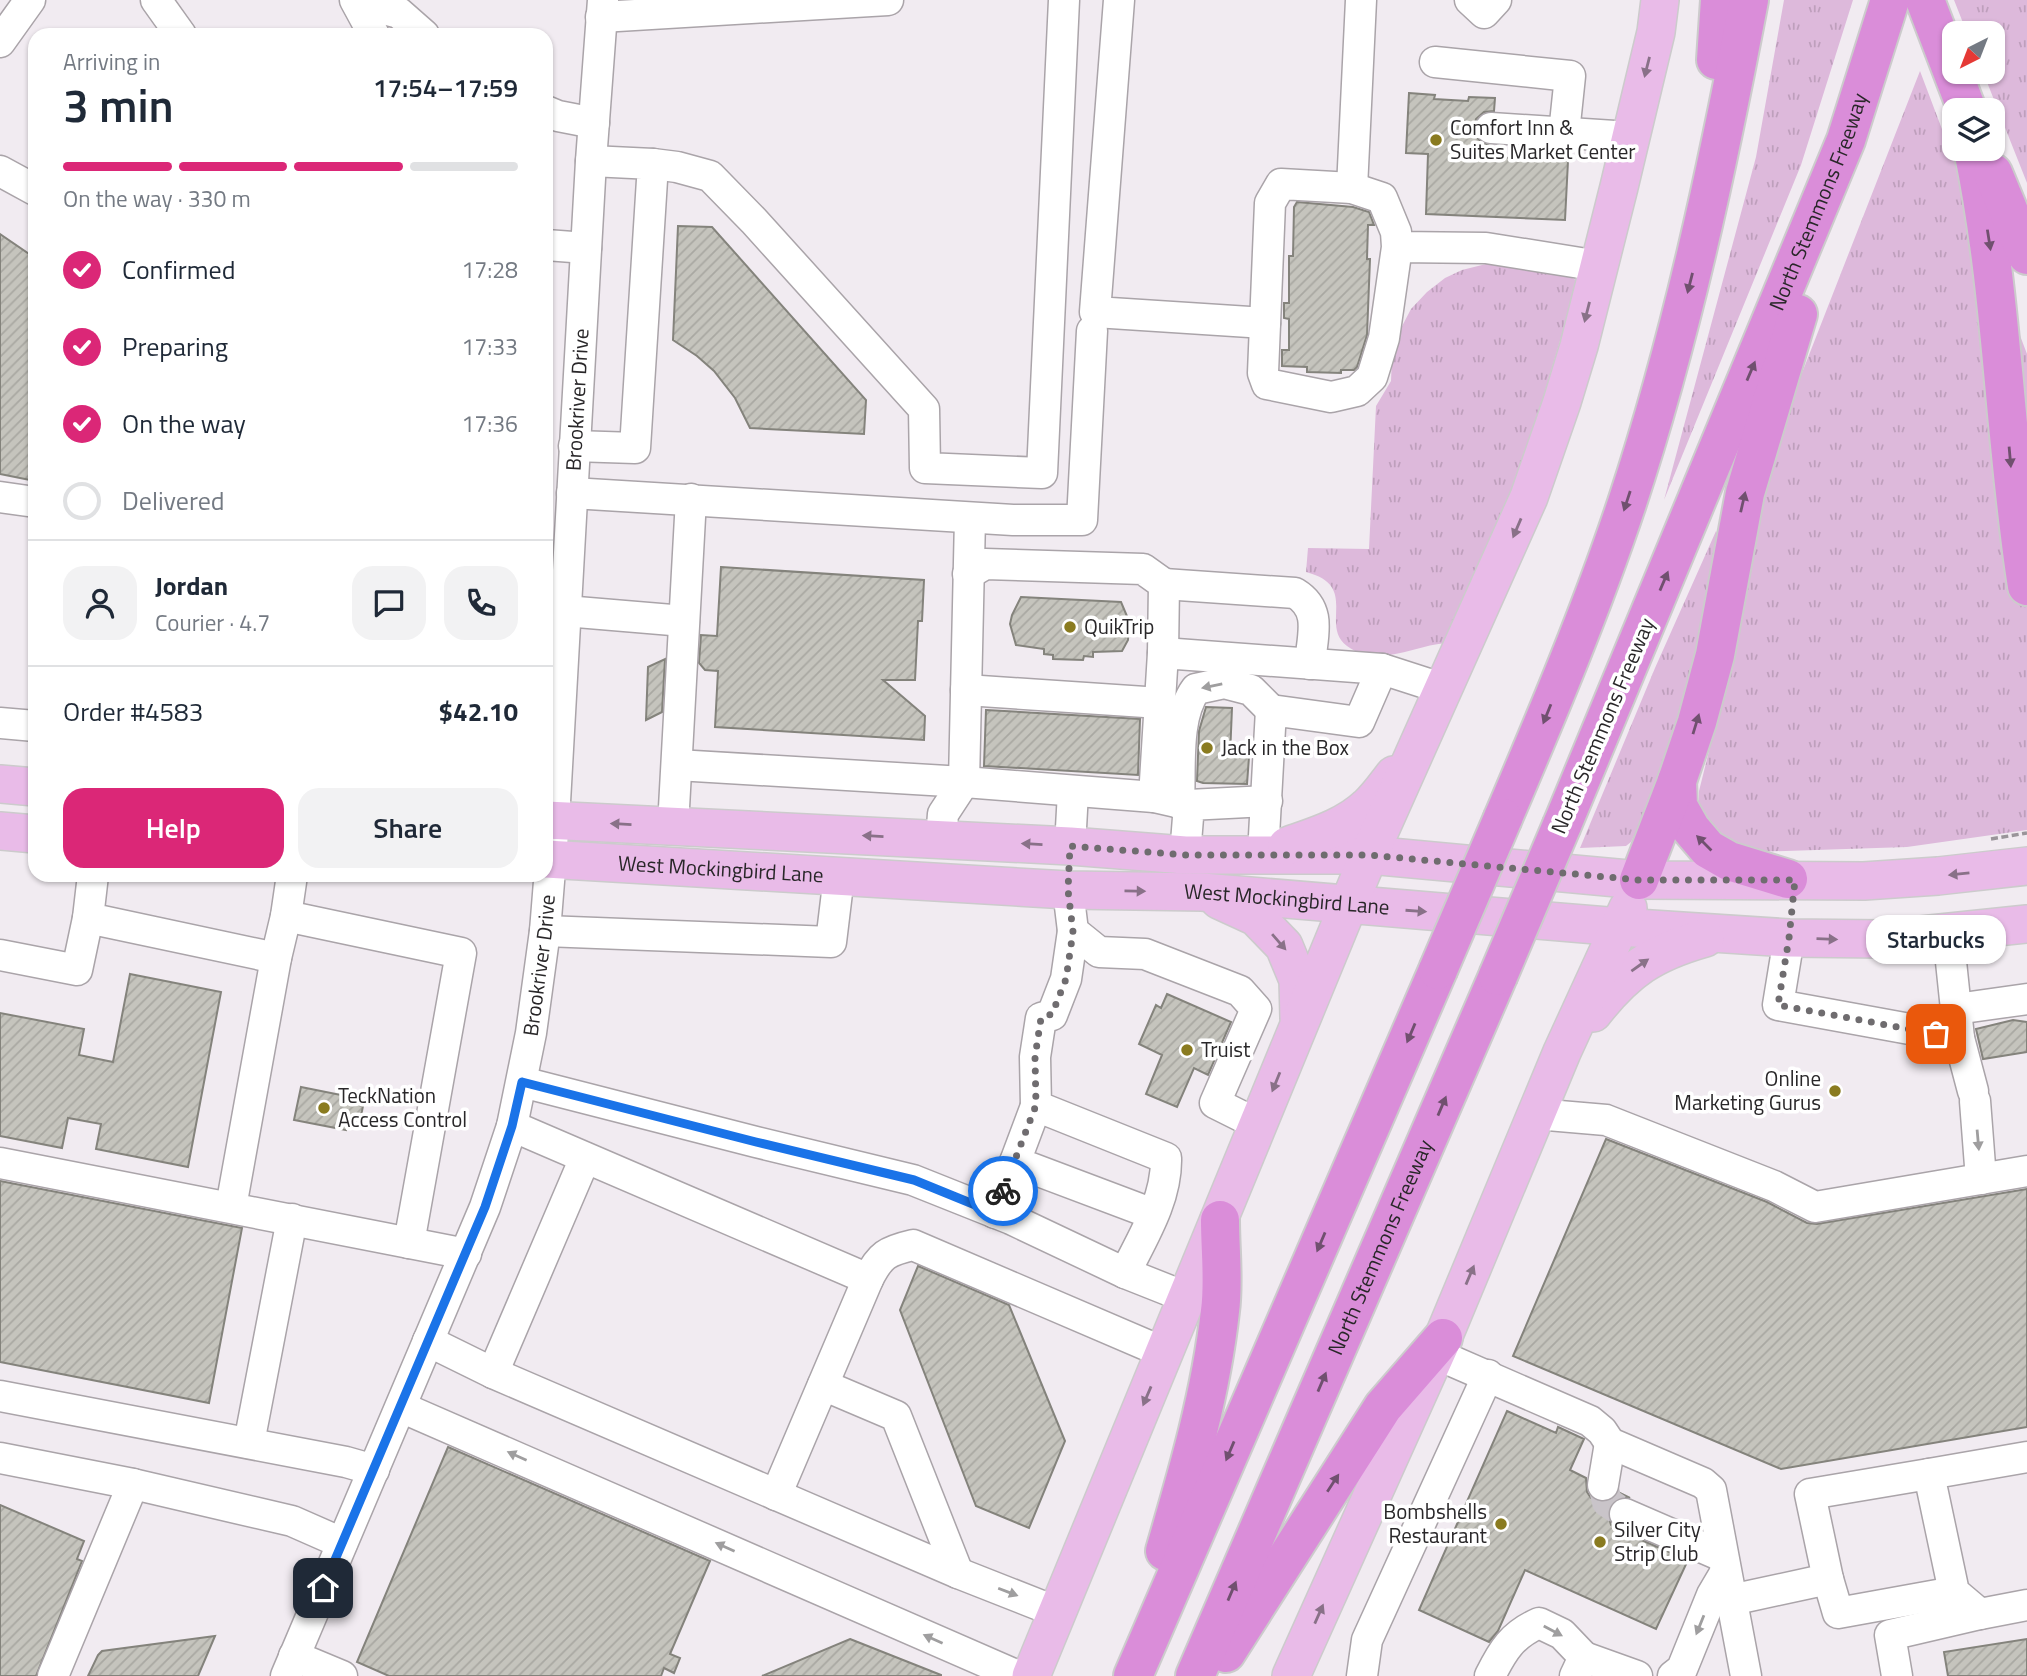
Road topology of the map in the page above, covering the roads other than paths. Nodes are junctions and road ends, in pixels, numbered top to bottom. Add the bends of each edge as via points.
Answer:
1 (28, 0) edge
2 (156, 0) edge
3 (888, 0) edge
4 (1064, 0) edge
5 (1119, 0) edge
6 (1361, 0) edge
7 (1471, 0) edge
8 (1496, 0) edge
9 (1720, 0) edge
10 (1749, 0) edge
11 (1891, 0) edge
12 (1925, 0) edge
13 (356, 1) edge
14 (1652, 2) edge
15 (602, 8) edge
16 (176, 28) edge
17 (370, 28) edge
18 (416, 28) edge
19 (0, 42) edge
20 (1435, 62) dead end
21 (1961, 98) edge
22 (553, 114) edge
23 (594, 123) junction
24 (1490, 128) dead end
25 (1564, 133) junction
26 (1630, 137) junction
27 (1846, 141) junction
28 (591, 161) junction
29 (1975, 161) edge
30 (1988, 161) edge
31 (653, 164) junction
32 (0, 171) edge
33 (28, 185) edge
34 (1352, 188) junction
35 (1702, 233) junction
36 (553, 246) edge
37 (1397, 247) junction
38 (586, 248) junction
39 (2027, 255) edge
40 (1599, 266) junction
41 (1265, 323) junction
42 (1092, 331) dead end
43 (574, 446) junction
44 (3, 487) edge
45 (572, 493) junction
46 (28, 499) edge
47 (691, 499) junction
48 (970, 518) junction
49 (558, 534) edge
50 (968, 574) junction
51 (1164, 584) junction
52 (2027, 586) edge
53 (565, 611) junction
54 (684, 621) junction
55 (1163, 653) junction
56 (1310, 664) junction
57 (1382, 669) junction
58 (1444, 688) junction
59 (966, 690) junction
60 (1160, 703) junction
61 (1271, 710) junction
62 (0, 723) edge
63 (28, 725) edge
64 (1428, 726) junction
65 (677, 765) junction
66 (553, 778) edge
67 (1677, 781) junction
68 (964, 782) junction
69 (0, 784) edge
70 (28, 786) edge
71 (1073, 792) junction
72 (1267, 801) junction
73 (1174, 802) junction
74 (553, 820) edge
75 (673, 826) junction
76 (0, 831) edge
77 (28, 833) edge
78 (941, 840) junction
79 (1070, 846) junction
80 (1266, 854) junction
81 (1185, 855) junction
82 (1369, 855) junction
83 (553, 859) edge
84 (2027, 866) edge
85 (839, 876) junction
86 (1639, 880) junction
87 (1791, 880) junction
88 (92, 882) edge
89 (291, 882) edge
90 (547, 882) edge
91 (1068, 890) junction
92 (1202, 892) junction
93 (1348, 906) junction
94 (286, 916) junction
95 (88, 918) junction
96 (2027, 924) edge
97 (1620, 927) junction
98 (545, 931) junction
99 (1073, 932) junction
100 (1735, 933) junction
101 (1948, 933) junction
102 (1789, 938) junction
103 (2027, 947) edge
104 (0, 956) edge
105 (276, 958) junction
106 (2027, 999) edge
107 (2027, 1014) edge
108 (1958, 1024) junction
109 (1299, 1027) junction
110 (1562, 1052) junction
111 (522, 1082) junction
112 (1036, 1105) junction
113 (1536, 1114) junction
114 (1259, 1125) junction
115 (512, 1126) junction
116 (585, 1158) junction
117 (1015, 1162) junction
118 (0, 1163) edge
119 (2027, 1171) edge
120 (1981, 1179) junction
121 (232, 1207) junction
122 (995, 1213) junction
123 (1153, 1214) junction
124 (292, 1219) junction
125 (1220, 1220) junction
126 (409, 1243) junction
127 (466, 1254) junction
128 (1125, 1273) junction
129 (868, 1279) junction
130 (1188, 1298) junction
131 (428, 1341) junction
132 (1440, 1346) junction
133 (1165, 1353) junction
134 (493, 1373) junction
135 (1488, 1375) junction
136 (823, 1385) junction
137 (0, 1396) edge
138 (401, 1407) junction
139 (249, 1443) junction
140 (1610, 1443) junction
141 (2027, 1457) edge
142 (0, 1458) edge
143 (374, 1470) junction
144 (1929, 1474) junction
145 (133, 1484) junction
146 (1603, 1485) tunnel mouth
147 (776, 1495) junction
148 (1625, 1514) tunnel mouth
149 (342, 1543) junction
150 (958, 1573) junction
151 (1726, 1576) junction
152 (1828, 1579) junction
153 (1954, 1592) junction
154 (2027, 1605) edge
155 (1057, 1612) junction
156 (1980, 1614) junction
157 (290, 1666) edge
158 (972, 1667) edge
159 (1580, 1667) edge
160 (52, 1676) edge
161 (342, 1676) edge
162 (1018, 1676) edge
163 (1031, 1676) edge
164 (1131, 1676) edge
165 (1195, 1676) edge
166 (1212, 1676) edge
167 (1292, 1676) edge
168 (1362, 1676) edge
169 (1490, 1676) edge
170 (1637, 1676) edge
171 (1673, 1676) edge
172 (1746, 1676) edge
173 (1897, 1676) edge

1 - 19 street
2 - 16 street
3 - 15 street
4 - 31 street via 1042,473 925,468 924,409 710,176
5 - 41 street via 1095,312
6 - 34 street
7 - 8 street via 1483,13
9 - 35 highway
10 - 35 highway
11 - 27 highway, North Stemmons Freeway
12 - 21 highway
13 - 17 street
13 - 18 street via 399,13
14 -> 26 main road via 1656,32
15 - 23 street, Brookriver Drive
20 - 25 street via 1570,76
22 - 23 street
23 - 28 street, Brookriver Drive
24 - 25 street
25 - 26 street
26 - 40 main road
67 -> 27 highway via 1715,655 1745,493
165 -> 27 highway, North Stemmons Freeway, bridge via 1498,976
28 - 31 street
28 - 38 street, Brookriver Drive
29 -> 52 highway via 1990,250
30 - 39 highway
31 - 43 street via 635,448
32 - 33 street
34 - 37 street via 1382,198
34 - 41 street via 1281,184 1270,203
35 -> 164 highway, bridge via 1660,394 1589,609 1438,971
36 - 38 street
37 - 40 street via 1486,248
37 - 41 street via 1384,338 1372,377 1357,391 1331,397 1267,384 1263,373
38 - 43 street, Brookriver Drive
40 -> 58 main road via 1530,497
42 - 48 street via 1082,520
43 - 45 street, Brookriver Drive
44 - 46 street
45 - 47 street
45 - 49 street, Brookriver Drive
47 - 48 street
47 - 54 street
48 - 50 street
49 - 53 street, Brookriver Drive
50 - 51 street via 985,564 1143,569
50 - 59 street
51 - 55 street
51 - 56 street via 1294,593 1307,600 1314,614
53 - 54 street
53 - 66 street, Brookriver Drive
54 - 65 street
55 - 56 street
55 - 60 street
56 - 57 street
57 - 58 street
57 - 61 street via 1359,722
58 - 64 main road
59 - 60 street
59 - 68 street
60 - 73 street
61 - 72 street
61 -> 73 street via 1251,690 1224,683 1196,689 1187,701
62 - 63 street
64 - 80 main road via 1368,806 1330,831
64 - 82 main road
65 - 68 street
65 - 75 street
67 - 86 highway
87 -> 67 highway via 1729,861 1708,849 1678,806
68 - 71 street
68 - 78 street via 943,814
69 - 70 main road
71 - 73 street
71 - 79 street
72 - 73 street
72 - 80 street
73 - 81 street
75 -> 74 main road, West Mockingbird Lane
78 -> 75 main road, West Mockingbird Lane
76 - 77 main road
79 -> 78 main road, West Mockingbird Lane
79 - 81 main road, West Mockingbird Lane
79 - 91 main road
80 - 81 main road, West Mockingbird Lane
80 - 82 main road, West Mockingbird Lane
82 - 86 main road, West Mockingbird Lane
82 - 93 main road
83 - 85 main road, West Mockingbird Lane
84 -> 87 main road, West Mockingbird Lane via 1894,879
85 - 91 main road, West Mockingbird Lane
85 - 98 street via 831,942
86 - 87 main road, West Mockingbird Lane
86 - 97 main road
87 - 102 main road
88 - 95 street
89 - 94 street
90 - 98 street, Brookriver Drive
91 -> 92 main road, West Mockingbird Lane
91 - 99 street
92 - 93 main road, West Mockingbird Lane
92 -> 109 main road via 1256,917 1284,946 1298,980
93 -> 97 main road, West Mockingbird Lane
93 - 109 main road
94 - 105 street
94 - 126 street via 461,953
95 - 104 street via 77,970
95 - 105 street
96 - 101 main road, West Mockingbird Lane
97 - 100 main road, West Mockingbird Lane
97 - 110 main road
98 - 111 street, Brookriver Drive
99 - 112 street via 1066,979 1052,1014 1041,1018 1035,1057
99 - 114 street via 1099,952 1145,954 1240,991 1256,1009 1215,1103
100 - 102 main road, West Mockingbird Lane
110 -> 100 main road via 1616,985 1648,959 1690,942
102 -> 101 main road, West Mockingbird Lane via 1883,939
101 - 103 main road via 1988,936
101 - 108 street
102 - 108 street via 1778,1005
105 - 121 street
106 - 108 street
107 - 108 street
108 -> 120 street via 1974,1096
109 -> 114 main road
110 - 113 main road
111 - 115 street, Brookriver Drive
111 - 122 street via 914,1180
112 - 117 street
112 - 123 street via 1166,1158 1166,1178
113 - 120 street via 1606,1120 1774,1186 1815,1207
132 -> 113 main road
114 - 125 main road
115 - 116 street
115 - 127 street, Brookriver Drive
116 - 129 street
116 - 134 street
117 - 122 street
117 - 123 street
118 - 121 street
119 - 120 street
121 - 124 street
122 - 128 street
123 - 128 street
124 - 126 street
124 - 139 street
125 - 130 main road
125 - 164 highway via 1221,1308 1209,1381
126 - 127 street
127 - 131 street, Brookriver Drive
128 - 130 street
129 - 133 street via 877,1260 891,1250 913,1245
129 - 136 street
130 - 133 main road
131 - 134 street
131 - 138 street, Brookriver Drive
132 - 135 street
166 -> 132 highway via 1383,1407
167 -> 132 main road
133 -> 155 main road
134 - 147 street
135 - 140 street via 1590,1421
135 - 168 street via 1367,1640
136 - 147 street
136 - 150 street via 896,1416
137 - 139 street
138 - 143 street, Brookriver Drive
158 -> 138 street
139 - 143 street
140 - 146 street
140 - 151 street via 1711,1490
141 - 144 street
142 - 145 street
143 - 149 street, Brookriver Drive
144 - 152 street via 1810,1494
144 - 153 street
145 - 149 street via 292,1521
145 - 160 street
147 - 150 street
148 - 151 street
149 - 157 street, Brookriver Drive
150 -> 155 street
151 - 152 street
151 -> 171 street via 1712,1594 1682,1669
151 - 172 street
152 - 153 street via 1838,1613
153 - 156 street
154 - 156 street
155 - 163 main road
156 - 173 street via 1889,1635
157 - 161 street
158 - 162 street
169 -> 159 street via 1503,1650 1539,1623 1562,1634
159 - 170 street

